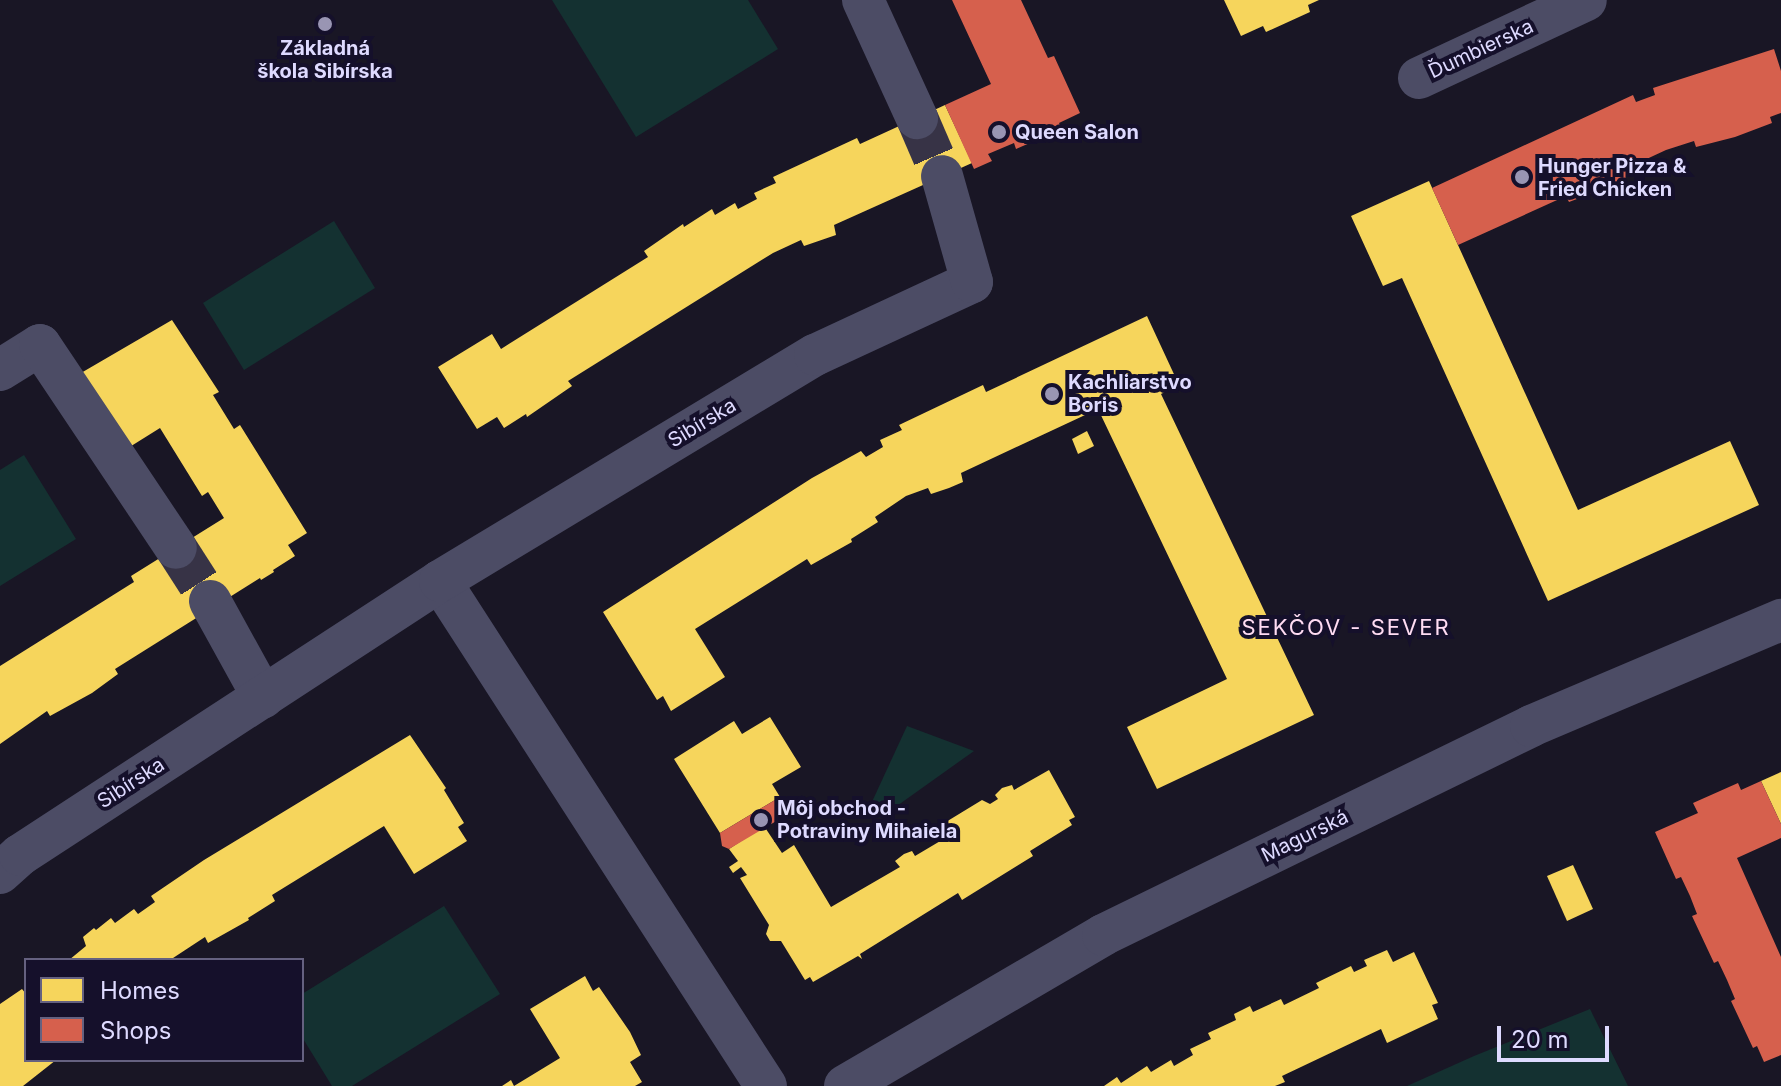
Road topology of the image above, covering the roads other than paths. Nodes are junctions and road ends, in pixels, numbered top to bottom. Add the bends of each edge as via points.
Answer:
1 (863, 0) edge
2 (1586, 0) edge
3 (1419, 78) dead end
4 (917, 118) tunnel mouth
5 (942, 176) tunnel mouth
6 (0, 370) edge
7 (176, 548) tunnel mouth
8 (440, 581) junction
9 (210, 601) tunnel mouth
10 (1781, 620) edge
11 (263, 697) junction
12 (0, 873) edge
13 (766, 1086) edge
14 (845, 1086) edge

1 - 4 street
2 - 3 street, Ďumbierska
5 - 8 street, Sibírska via 972,282 815,355
6 - 7 street via 40,345
8 - 11 street, Sibírska
8 - 13 street
9 - 11 street
10 - 14 street, Magurská via 1531,726 1103,935
11 - 12 street, Sibírska

